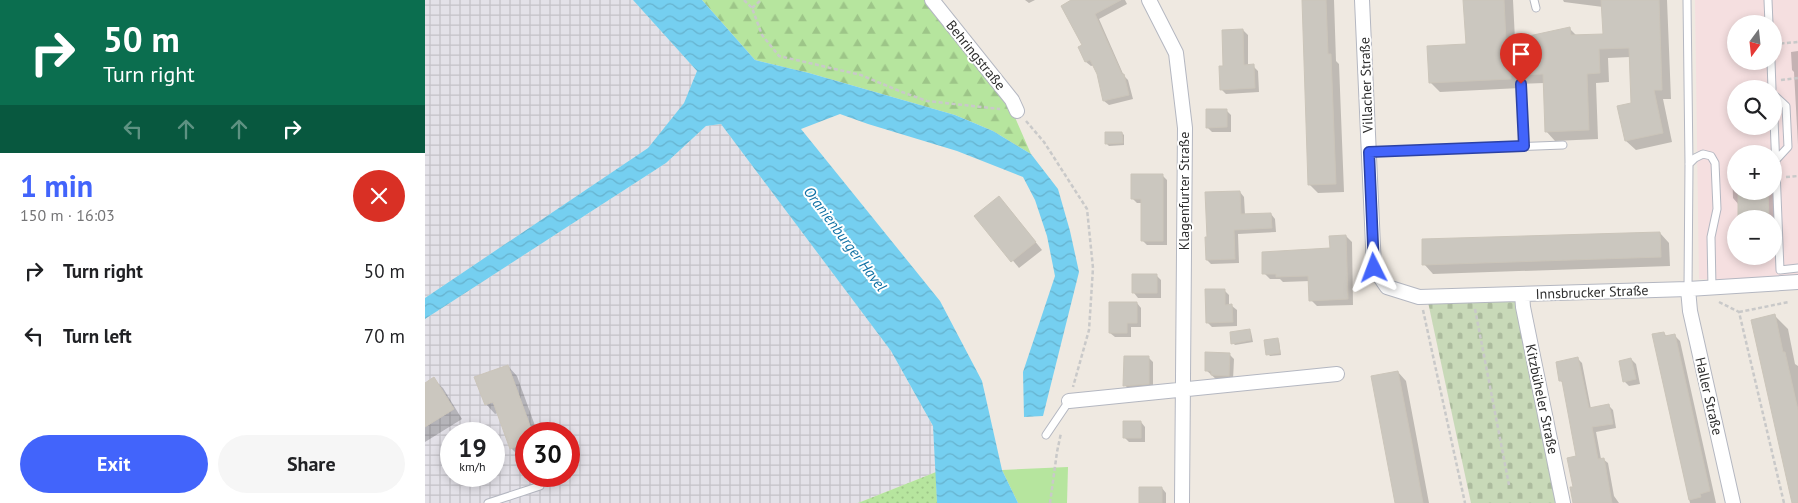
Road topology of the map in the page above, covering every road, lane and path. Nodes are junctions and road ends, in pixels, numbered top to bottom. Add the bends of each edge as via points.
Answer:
1 (743, 0) edge
2 (761, 0) edge
3 (932, 0) edge
4 (1149, 0) edge
5 (1362, 0) edge
6 (1687, 0) edge
7 (1768, 0) edge
8 (752, 8) junction
9 (1769, 15) edge
10 (1798, 42) edge
11 (1783, 43) edge
12 (1798, 78) edge
13 (1782, 82) edge
14 (1521, 84) dead end
15 (1782, 102) edge
16 (1017, 111) junction
17 (1563, 145) dead end
18 (1524, 146) junction
19 (1369, 152) junction
20 (1782, 154) edge
21 (1689, 164) junction
22 (1778, 200) edge
23 (1798, 268) edge
24 (1798, 282) edge
25 (1387, 286) joint
26 (1689, 289) junction
27 (1522, 294) junction
28 (1713, 294) junction
29 (1472, 295) junction
30 (1419, 297) junction
31 (1789, 302) dead end
32 (1739, 312) junction
33 (1337, 374) dead end
34 (1183, 389) junction
35 (1069, 401) junction
36 (1063, 426) dead end
37 (1046, 435) dead end
38 (1509, 485) dead end
39 (537, 487) edge
40 (488, 503) edge
41 (1050, 503) edge
42 (1182, 503) edge
43 (1465, 503) edge
44 (1563, 503) edge
45 (1733, 503) edge
46 (1784, 503) edge

1 - 8 path
2 - 8 path
3 - 16 street, Behringstraße via 1012,100
4 - 34 street, Klagenfurter Straße via 1177,53 1185,128
5 - 19 street, Villacher Straße
6 - 21 lane
7 - 9 lane
8 - 16 path via 762,35 779,56 861,75 927,101
10 - 11 path
12 - 13 path
14 - 18 lane
15 - 20 lane via 1786,106 1788,139 1788,147
16 - 35 path via 1044,142 1087,209 1093,268 1089,330
17 - 18 lane
18 - 19 lane
19 - 25 street, Villacher Straße via 1374,268
21 - 26 lane
21 - 28 lane via 1703,154 1711,156 1715,163 1717,209 1711,237
22 - 23 lane via 1781,270
24 - 28 street, Innsbrucker Straße
25 - 30 street, Innsbrucker Straße
26 - 27 street, Innsbrucker Straße
26 - 28 street, Innsbrucker Straße
26 - 45 street, Haller Straße via 1690,311
27 - 29 street, Innsbrucker Straße
27 - 44 street, Kitzbüheler Straße
28 - 32 path
29 - 30 street, Innsbrucker Straße
29 - 38 path
30 - 43 path
31 - 32 path
32 - 46 path
33 - 34 street
34 - 35 street
34 - 42 street, Klagenfurter Straße
35 - 37 lane
36 - 41 path
39 - 40 lane

